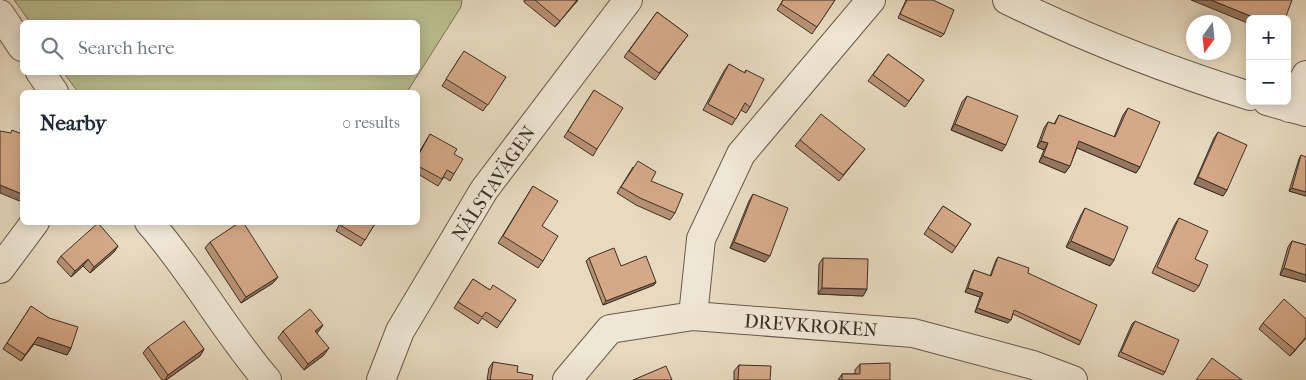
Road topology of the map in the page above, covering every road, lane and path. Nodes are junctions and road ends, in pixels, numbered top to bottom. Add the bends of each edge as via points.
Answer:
1 (628, 0) edge
2 (871, 0) edge
3 (1007, 0) edge
4 (0, 14) edge
5 (20, 44) edge
6 (42, 75) edge
7 (1306, 75) edge
8 (53, 90) edge
9 (1246, 95) edge
10 (1287, 107) edge
11 (32, 225) edge
12 (152, 225) edge
13 (0, 269) edge
14 (693, 316) junction
15 (267, 380) edge
16 (380, 380) edge
17 (567, 380) edge
18 (1073, 380) edge

1 - 16 street, NÄLSTAVÄGEN via 484,190 400,332
2 - 14 street via 741,154 701,239
3 - 9 street via 1182,74
4 - 5 street
6 - 8 street
7 - 10 street
11 - 13 street
12 - 15 street
14 - 17 street, DREVKROKEN via 610,329
14 - 18 street, DREVKROKEN via 913,333 1033,365

